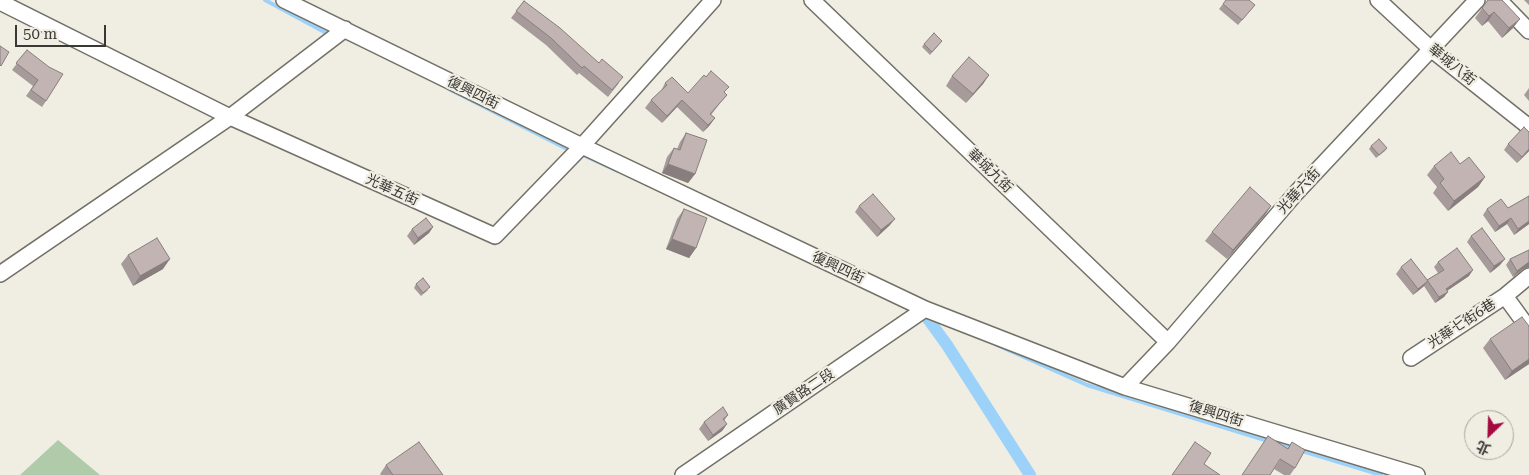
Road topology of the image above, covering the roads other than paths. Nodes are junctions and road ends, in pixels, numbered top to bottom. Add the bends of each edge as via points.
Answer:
1 (284, 0) edge
2 (713, 0) edge
3 (812, 0) edge
4 (1378, 0) edge
5 (1477, 0) edge
6 (1499, 0) edge
7 (0, 2) edge
8 (345, 29) junction
9 (1529, 31) edge
10 (1432, 50) junction
11 (230, 117) junction
12 (1529, 127) edge
13 (582, 146) junction
14 (0, 274) edge
15 (1529, 276) edge
16 (1505, 296) junction
17 (925, 309) junction
18 (1529, 329) edge
19 (1168, 342) junction
20 (1411, 358) dead end
21 (1125, 387) junction
22 (683, 475) edge
23 (1417, 475) edge

1 - 8 street, 復興四街
2 - 13 street, 光華五街
3 - 19 street, 華城九街
4 - 10 street, 華城八街
5 - 10 street, 光華六街
6 - 9 street
7 - 11 street, 光華五街
8 - 11 street
8 - 13 street, 復興四街
10 - 12 street, 華城八街
10 - 19 street, 光華六街 via 1296,193
11 - 13 street, 光華五街 via 495,236
11 - 14 street
13 - 17 street, 復興四街
15 - 16 street
16 - 18 street, 光華七街6巷
16 - 20 street, 光華七街6巷
17 - 21 street, 復興四街
17 - 22 street, 廣賢路二段
19 - 21 street, 光華六街
21 - 23 street, 復興四街

